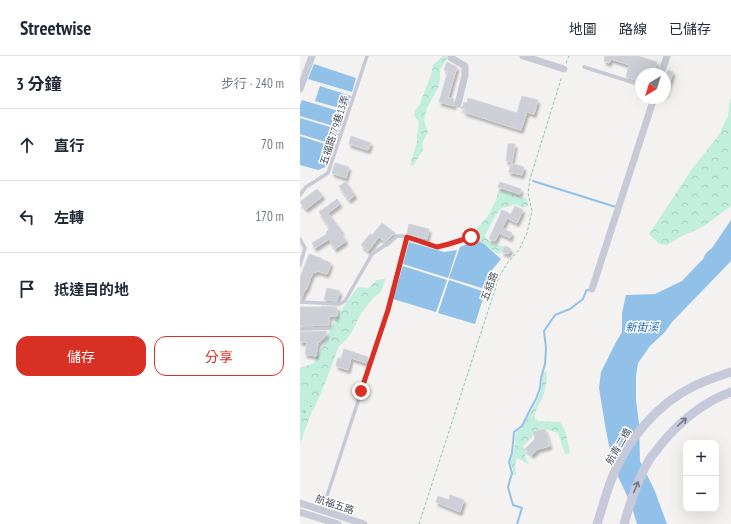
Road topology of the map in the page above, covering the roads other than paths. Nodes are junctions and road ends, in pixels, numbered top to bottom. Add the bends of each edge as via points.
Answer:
1 (312, 56) edge
2 (367, 56) edge
3 (452, 56) edge
4 (523, 56) edge
5 (667, 56) edge
6 (584, 67) dead end
7 (663, 68) edge
8 (564, 69) road end
9 (635, 83) edge
10 (300, 89) edge
11 (458, 104) dead end
12 (652, 104) edge
13 (300, 196) edge
14 (407, 237) junction
15 (471, 237) dead end
16 (300, 239) edge
17 (300, 265) edge
18 (592, 289) dead end
19 (300, 302) edge
20 (329, 328) dead end
21 (300, 329) edge
22 (731, 372) edge
23 (731, 392) edge
24 (326, 502) dead end
25 (300, 503) edge
26 (300, 512) edge
27 (338, 524) edge
28 (364, 524) edge
29 (597, 524) edge
30 (624, 524) edge

1 - 10 street
2 - 13 lane, 五福路779巷13弄 via 328,173 306,187
3 - 11 street via 465,66
4 - 8 street
5 - 7 street
6 - 9 lane
12 - 18 street
14 - 15 lane via 437,247
14 - 19 lane via 397,236 372,254 345,301 340,304
14 - 24 lane via 388,310
16 - 17 lane via 305,248
20 - 21 lane
22 - 29 street, 航青二橋 via 693,386 653,415 622,457
30 -> 23 street via 648,462 670,433 695,411
25 - 28 street, 航福五路
26 - 27 street, 航福五路

